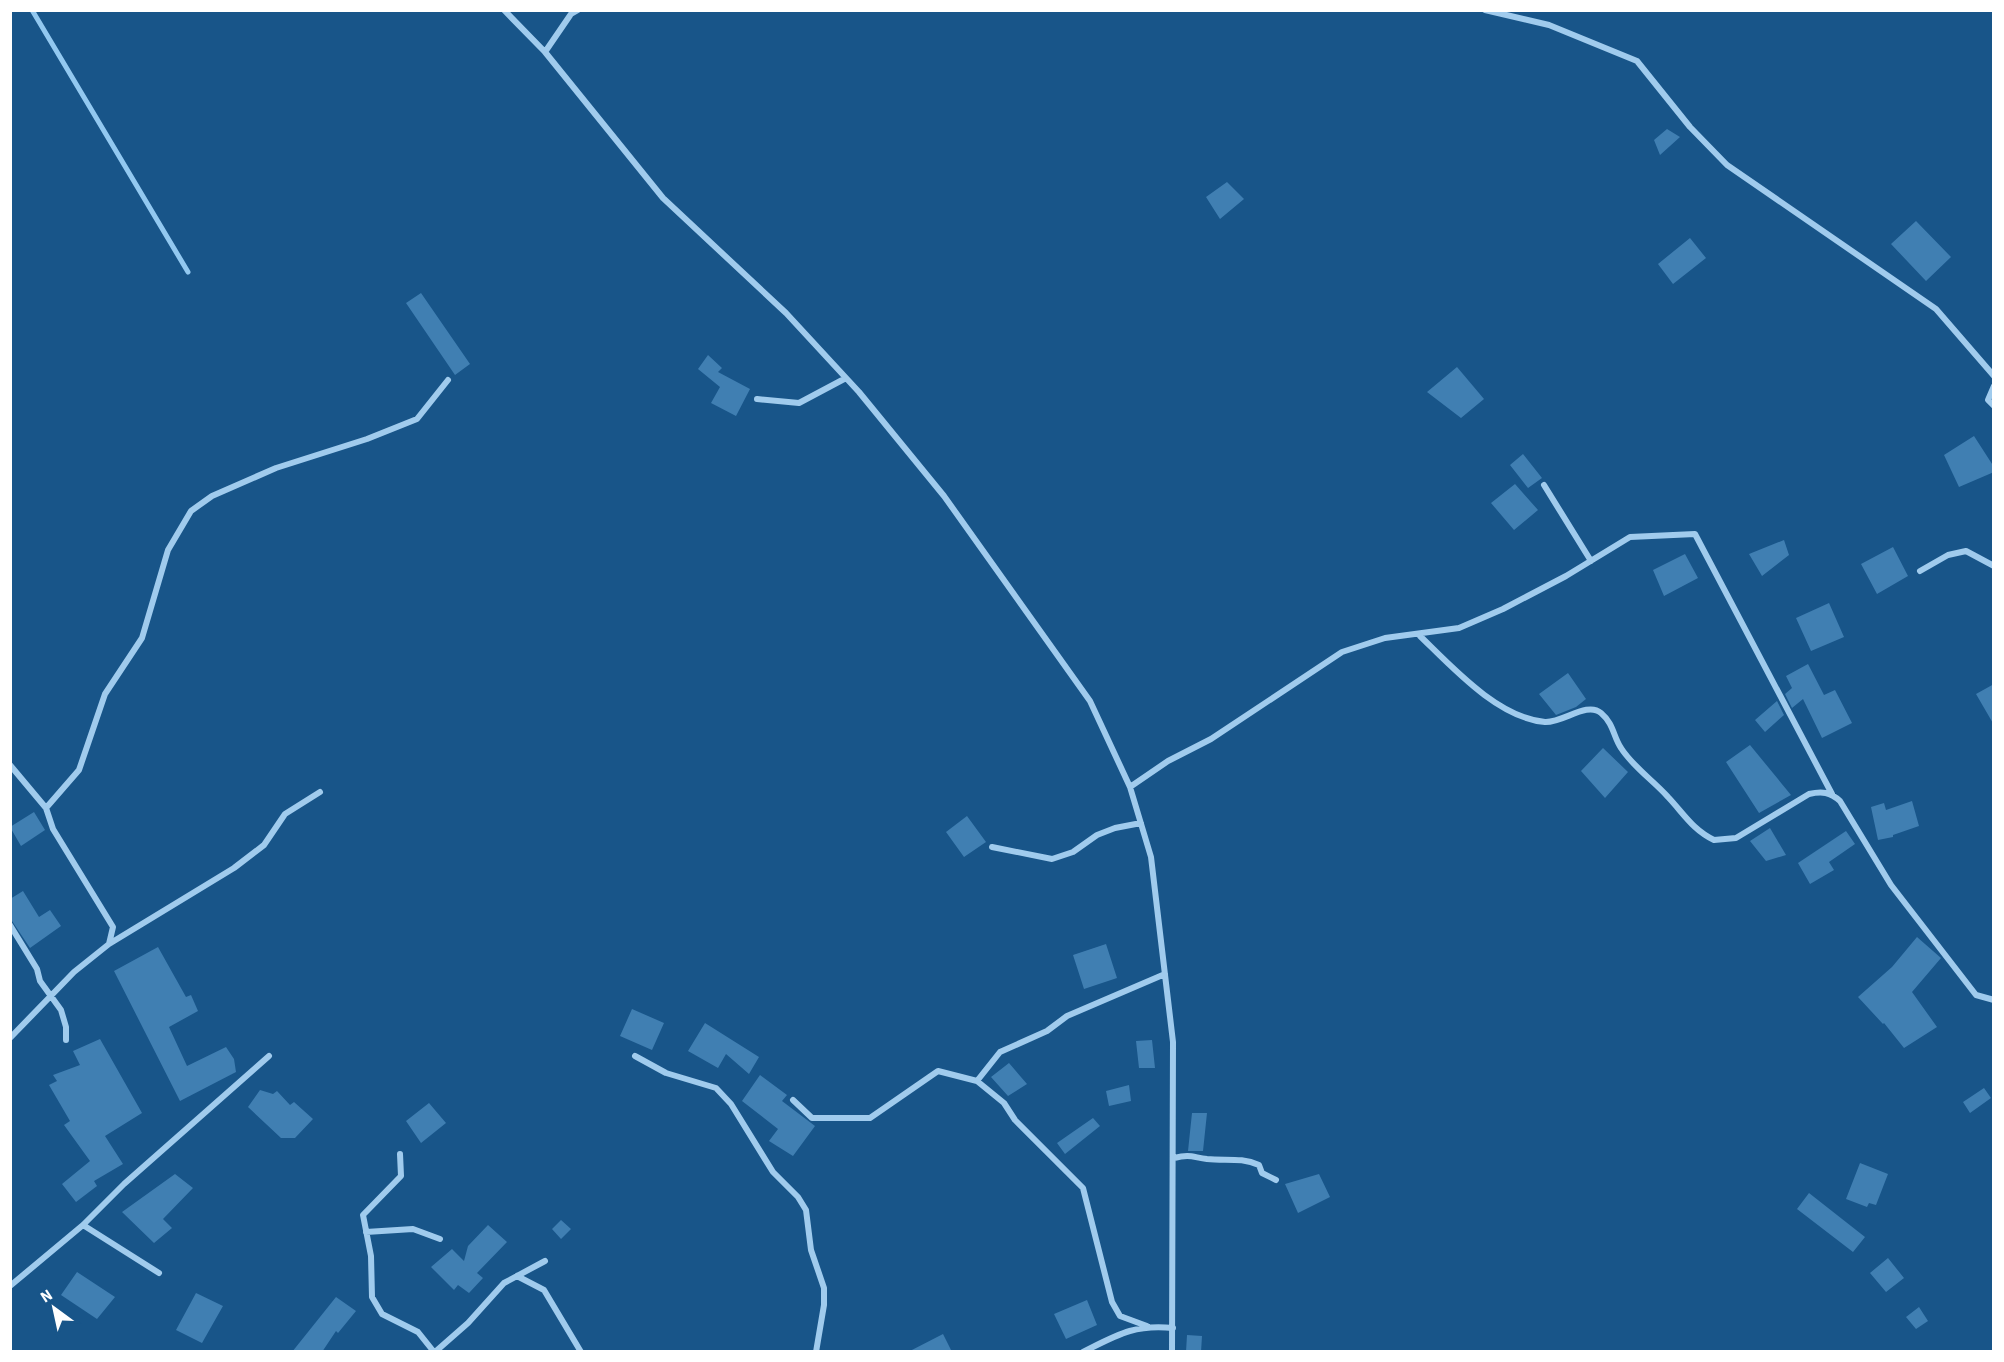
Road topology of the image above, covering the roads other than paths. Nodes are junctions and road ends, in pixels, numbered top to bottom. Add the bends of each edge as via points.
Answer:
1 (504, 10) edge
2 (578, 10) edge
3 (1485, 10) edge
4 (545, 52) junction
5 (1994, 376) edge
6 (846, 378) junction
7 (448, 380) dead end
8 (1994, 386) edge
9 (757, 399) dead end
10 (1994, 406) edge
11 (1544, 485) dead end
12 (1591, 561) junction
13 (1994, 566) edge
14 (1920, 571) dead end
15 (1420, 636) junction
16 (10, 765) edge
17 (1130, 787) junction
18 (320, 792) dead end
19 (1832, 794) junction
20 (46, 808) junction
21 (1141, 823) junction
22 (992, 847) dead end
23 (10, 925) edge
24 (109, 944) junction
25 (1165, 974) junction
26 (50, 996) junction
27 (1994, 1000) edge
28 (10, 1038) edge
29 (66, 1040) dead end
30 (269, 1056) dead end
31 (635, 1056) dead end
32 (977, 1082) junction
33 (793, 1100) dead end
34 (400, 1154) dead end
35 (1174, 1158) junction
36 (1276, 1180) dead end
37 (83, 1225) junction
38 (366, 1232) junction
39 (440, 1239) dead end
40 (545, 1261) dead end
41 (159, 1273) dead end
42 (517, 1276) junction
43 (10, 1286) edge
44 (1147, 1326) junction
45 (1173, 1328) junction
46 (435, 1352) edge
47 (581, 1352) edge
48 (816, 1352) edge
49 (1083, 1352) edge
50 (1172, 1352) edge

1 - 4 street
2 - 4 street via 571,14
3 - 5 street via 1549,25 1637,61 1690,127 1728,165 1936,309
4 - 6 street via 663,198 786,314
6 - 9 street via 800,404
6 - 17 street via 944,496 1090,701
7 - 20 street via 417,419 276,468 212,496 191,511 168,550 142,638 105,694 79,770
8 - 10 street via 1988,400
11 - 12 street
12 - 15 street via 1503,609 1459,628
12 - 19 street via 1630,537 1695,534
13 - 14 street via 1966,551 1948,555
15 - 17 street via 1385,638 1342,652 1211,739
15 - 19 street via 1494,703 1545,722 1587,710 1601,713 1615,728 1619,746 1627,756 1686,821 1714,840 1736,838 1809,794
16 - 20 street
17 - 21 street
18 - 24 street via 285,814 264,845 234,868
19 - 27 street via 1891,885 1976,995
20 - 24 street via 53,829 113,927
21 - 22 street via 1097,835 1073,852 1052,859
21 - 25 street via 1151,857
23 - 26 street
24 - 26 street
25 - 32 street via 1067,1016 1047,1031 1000,1052
25 - 35 street via 1173,1042
26 - 28 street
26 - 29 street via 61,1010
30 - 37 street
31 - 48 street via 666,1073 716,1088 731,1104 773,1172 806,1210 811,1250 824,1288
32 - 33 street via 938,1071 870,1118 812,1118
32 - 44 street via 1004,1103 1015,1120 1083,1188 1112,1302 1120,1317
34 - 38 street via 400,1176 363,1215
35 - 36 street via 1198,1155 1205,1159 1249,1160
35 - 45 street
37 - 41 street
37 - 43 street
38 - 39 street via 413,1229
38 - 46 street via 372,1297 382,1314 418,1332
40 - 42 street
42 - 46 street via 504,1283 477,1315
42 - 47 street via 544,1290
44 - 45 street
44 - 49 street via 1120,1333
45 - 50 street

